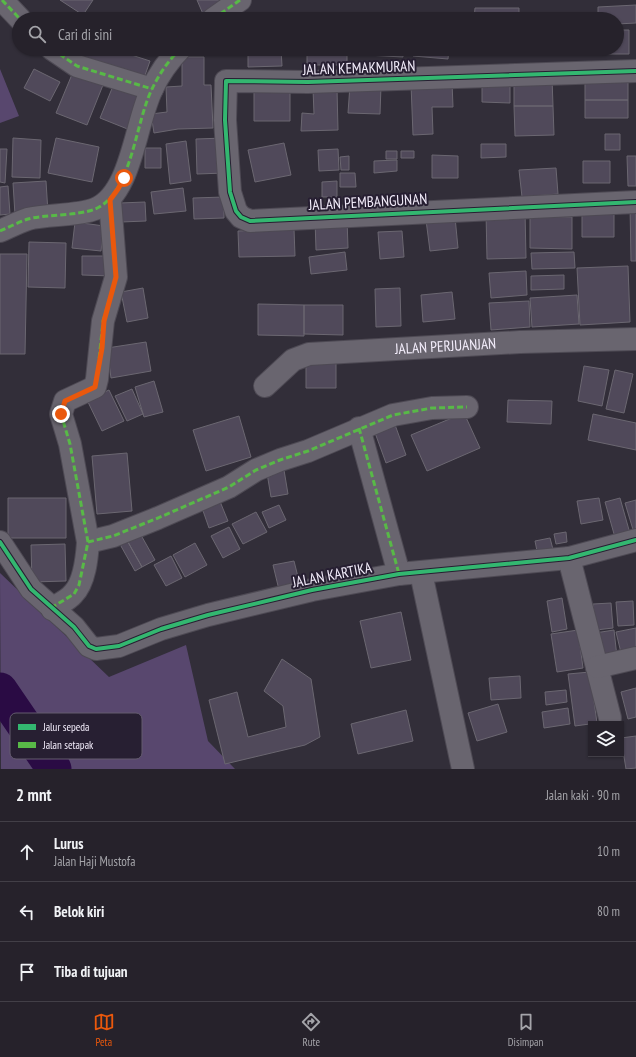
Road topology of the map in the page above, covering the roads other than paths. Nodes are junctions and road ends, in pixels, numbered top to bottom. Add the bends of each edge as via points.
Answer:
1 (2, 0) edge
2 (240, 0) edge
3 (13, 12) edge
4 (223, 12) edge
5 (62, 56) edge
6 (174, 56) edge
7 (636, 71) edge
8 (226, 81) joint
9 (152, 89) junction
10 (110, 200) junction
11 (636, 202) edge
12 (0, 231) edge
13 (636, 338) edge
14 (265, 386) dead end
15 (467, 407) dead end
16 (359, 428) junction
17 (636, 540) edge
18 (0, 542) edge
19 (88, 542) junction
20 (569, 558) junction
21 (421, 573) junction
22 (399, 574) junction
23 (52, 609) junction
24 (636, 658) edge
25 (597, 668) junction
26 (610, 718) dead end
27 (462, 769) edge

1 - 3 street
2 - 4 street
5 - 9 street via 77,66
6 - 9 street
7 - 8 street, JALAN KEMAKMURAN via 308,82
8 - 11 street, JALAN PEMBANGUNAN via 225,120 230,192 236,211 241,218 250,221
9 - 10 street via 124,178
10 - 12 street via 94,210 29,219
10 - 19 street via 116,277 104,321 97,379 95,387 65,401 61,414 70,444
13 - 14 street, JALAN PERJUANJAN via 309,354 293,360
15 - 16 street via 432,408 393,415
16 - 19 street via 308,451 256,470 229,487 158,518 113,536
16 - 22 street
17 - 20 street, JALAN KARTIKA
18 - 23 street, JALAN KARTIKA via 31,589
19 - 23 street via 79,585 74,594
20 - 21 street, JALAN KARTIKA
20 - 25 street
21 - 22 street, JALAN KARTIKA
21 - 27 street
22 - 23 street, JALAN KARTIKA via 312,590 208,615 107,648 96,649 89,646 74,628
24 - 25 street
25 - 26 street

